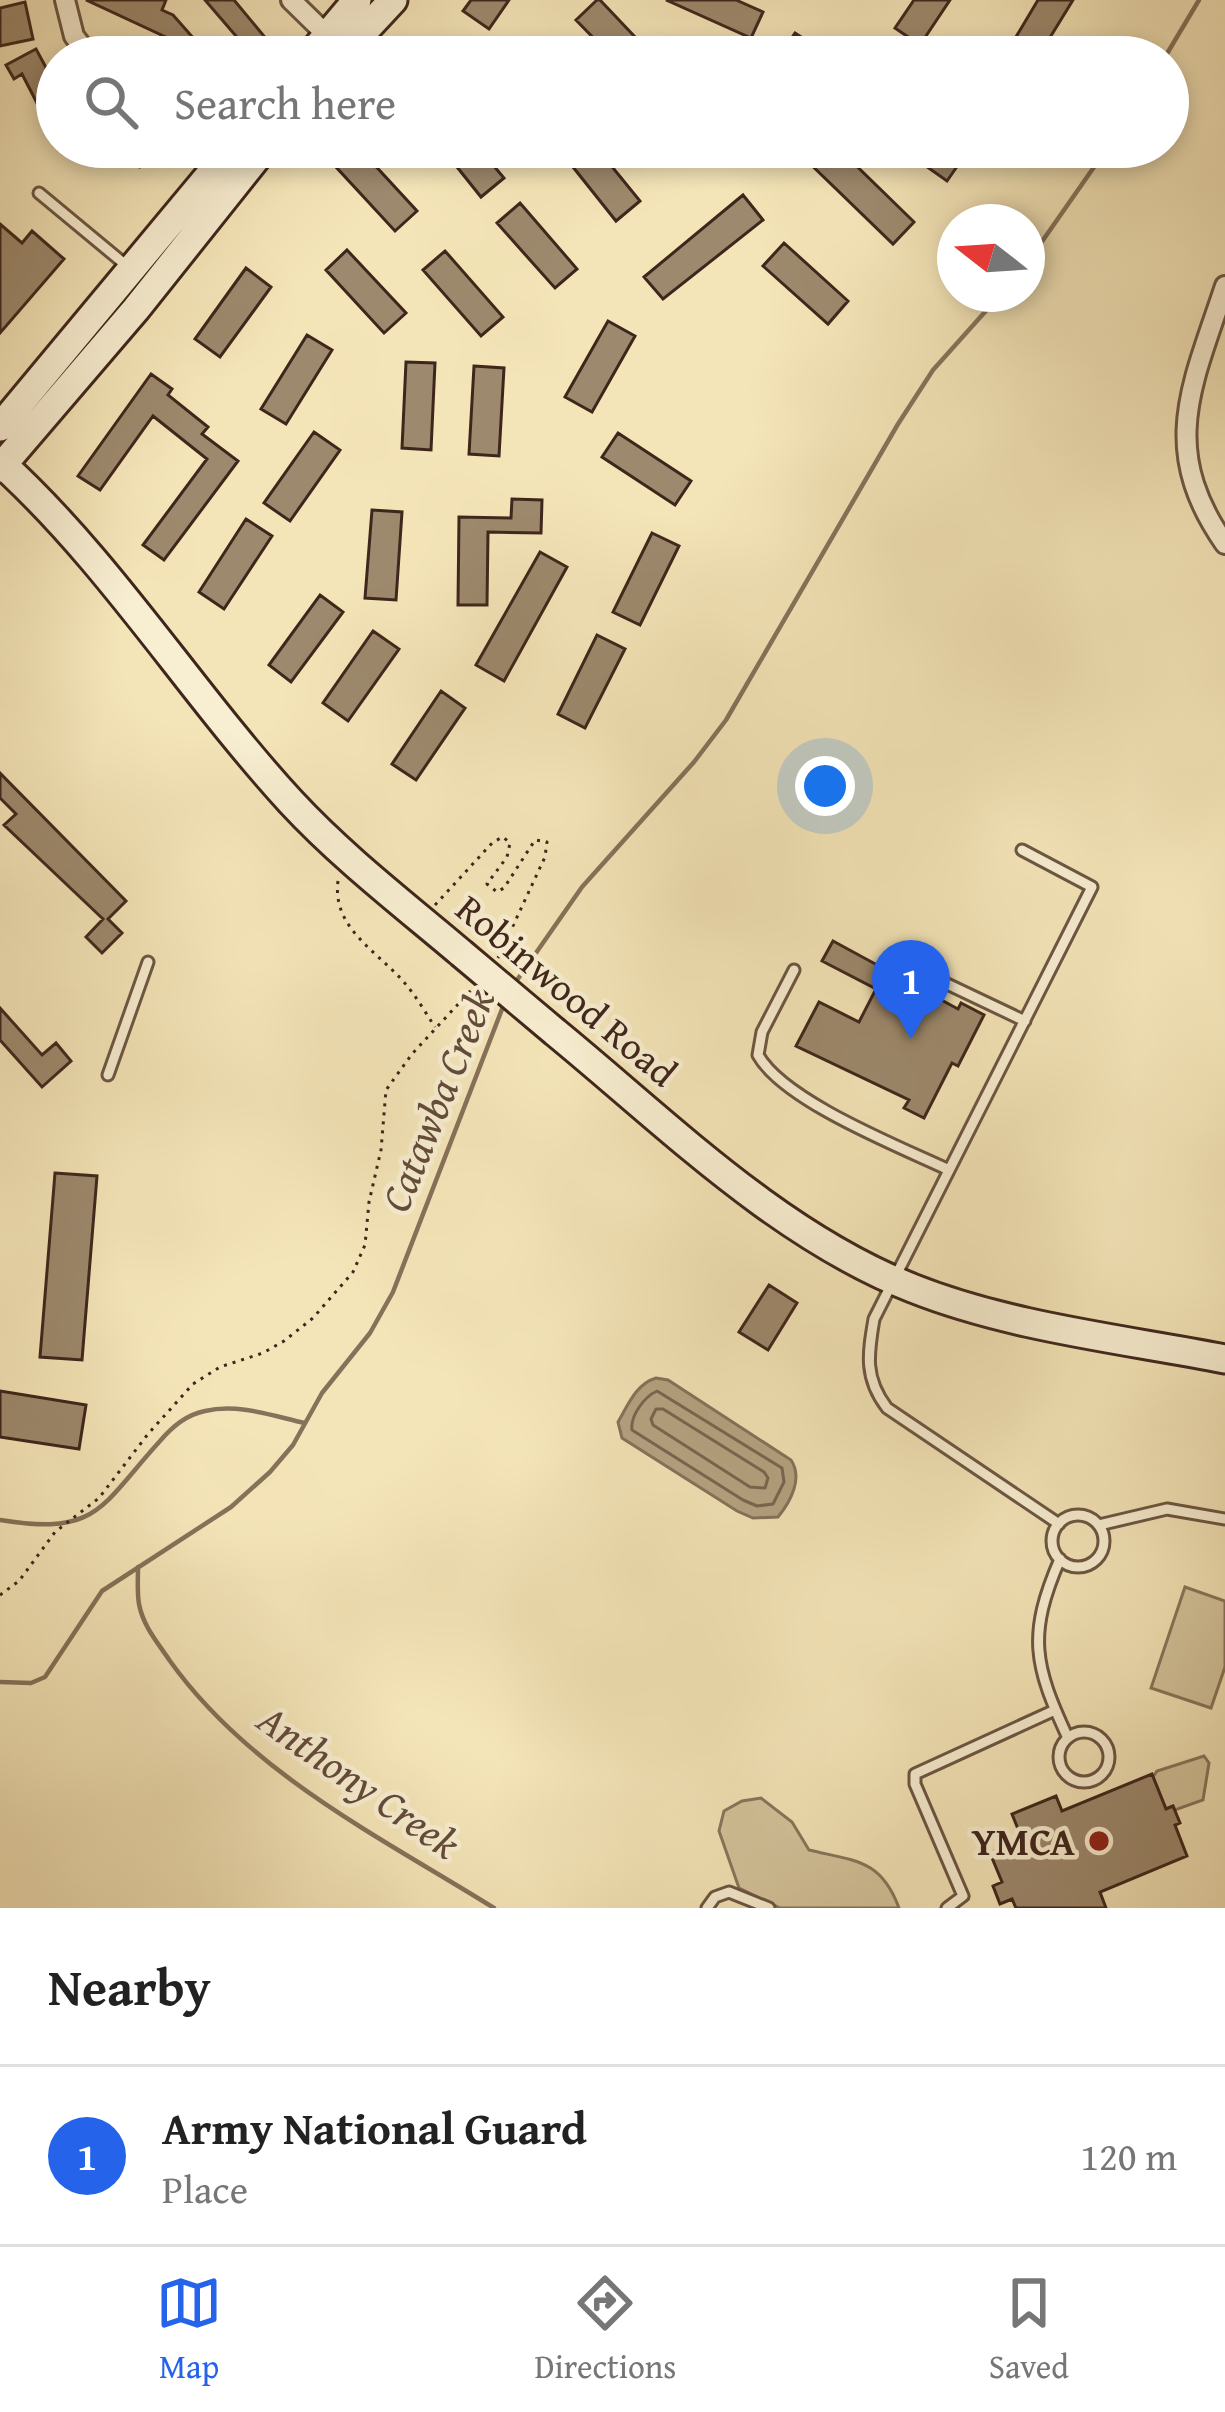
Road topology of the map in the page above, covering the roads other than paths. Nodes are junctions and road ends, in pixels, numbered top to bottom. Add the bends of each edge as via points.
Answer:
1 (64, 0) edge
2 (291, 0) edge
3 (357, 0) edge
4 (393, 0) edge
5 (74, 36) edge
6 (319, 36) edge
7 (338, 36) edge
8 (348, 36) edge
9 (216, 168) edge
10 (248, 168) edge
11 (39, 193) dead end
12 (131, 270) junction
13 (1225, 286) edge
14 (0, 427) edge
15 (1, 465) edge
16 (1225, 544) edge
17 (1022, 850) dead end
18 (148, 962) dead end
19 (903, 963) dead end
20 (794, 970) dead end
21 (1024, 1021) junction
22 (109, 1075) dead end
23 (949, 1170) junction
24 (894, 1280) junction
25 (1225, 1359) edge
26 (1225, 1519) edge
27 (1054, 1525) junction
28 (1099, 1525) junction
29 (1063, 1562) junction
30 (1055, 1710) junction
31 (1068, 1738) junction
32 (706, 1908) edge
33 (769, 1908) edge
34 (947, 1908) edge

1 - 5 street
2 - 6 street
3 - 7 main road
4 - 8 main road
9 - 12 main road
10 - 15 main road
11 - 12 lane
12 - 14 main road
13 - 16 street via 1185,419 1185,448 1194,488
15 - 24 main road, Robinwood Road, bridge via 88,554 292,803 344,853 764,1203
17 - 21 lane via 1092,886
18 - 22 lane
19 - 21 lane
20 - 23 lane via 762,1032 758,1054 767,1072
21 - 23 lane
23 - 24 lane
24 - 25 main road, Robinwood Road via 981,1310
24 - 27 lane via 874,1319 866,1362 875,1393
26 - 28 lane via 1167,1509
27 - 28 lane via 1079,1515
27 - 29 lane
28 - 29 lane via 1098,1558 1083,1567
29 - 30 lane via 1039,1617 1036,1647
30 - 31 lane
30 - 34 lane via 915,1774 963,1896
31 - 31 lane via 1060,1760 1066,1774 1088,1782 1102,1774 1109,1761 1102,1740 1082,1732
32 - 33 lane via 729,1892

